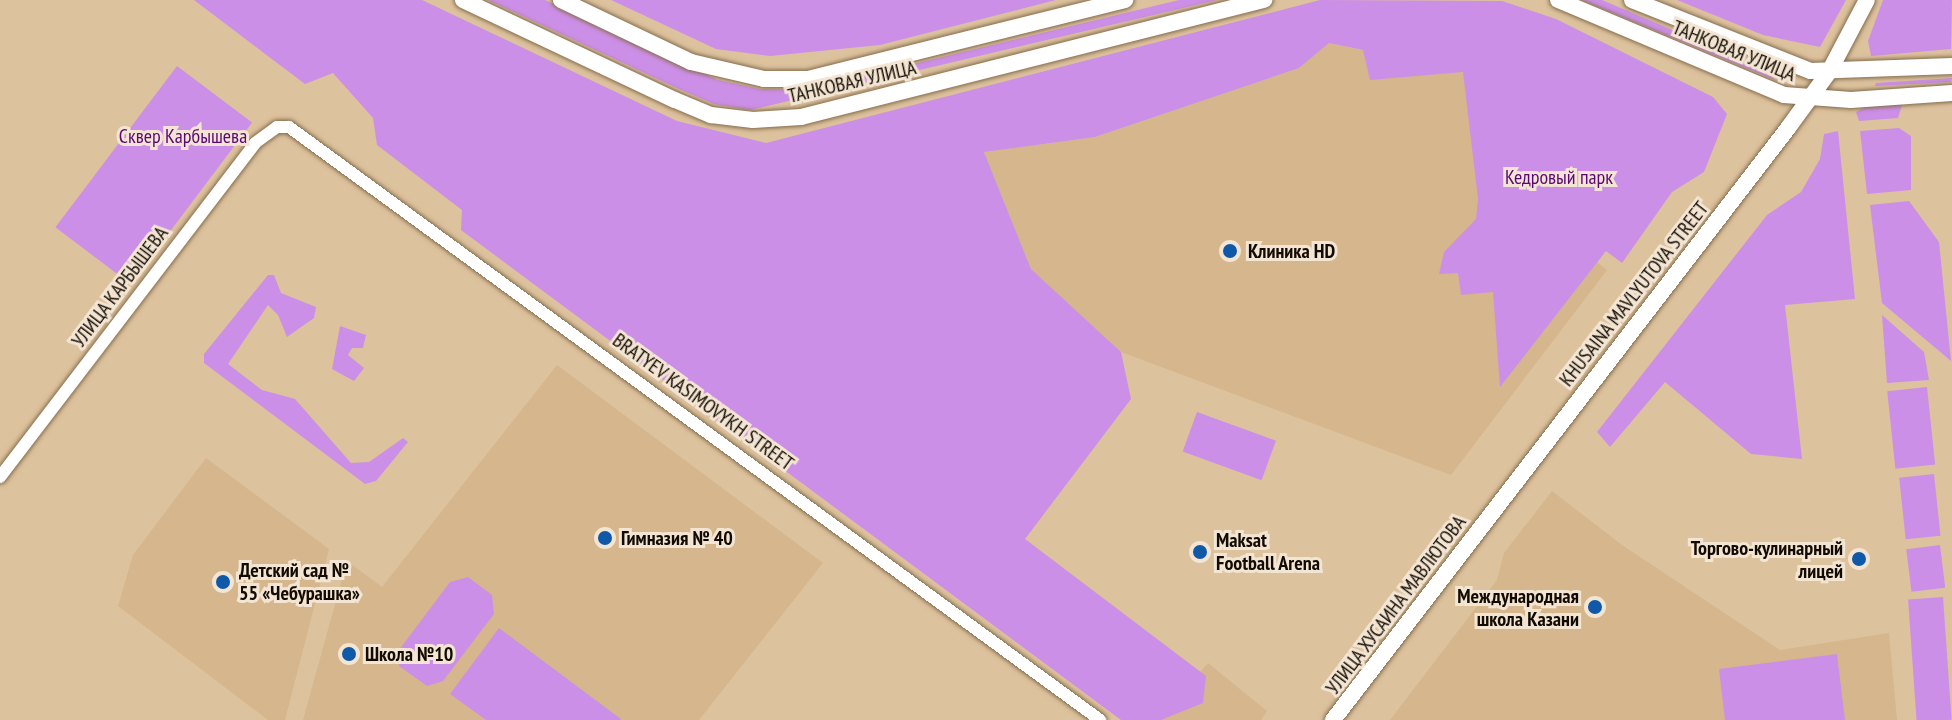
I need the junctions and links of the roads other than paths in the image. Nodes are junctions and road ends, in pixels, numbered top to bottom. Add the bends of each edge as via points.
1 (463, 0) edge
2 (561, 0) edge
3 (1125, 0) edge
4 (1264, 0) edge
5 (1558, 0) edge
6 (1632, 0) edge
7 (1867, 0) edge
8 (1952, 66) edge
9 (1829, 72) junction
10 (1952, 93) edge
11 (1809, 100) junction
12 (277, 127) joint
13 (0, 477) edge
14 (1100, 720) edge
15 (1333, 720) edge

1 - 4 main road, ТАНКОВАЯ УЛИЦА via 711,115 753,120 801,117
2 - 3 main road, ТАНКОВАЯ УЛИЦА via 691,62 764,79 808,79
5 - 11 main road, ТАНКОВАЯ УЛИЦА via 1756,85
6 - 9 main road, ТАНКОВАЯ УЛИЦА via 1788,66
7 - 9 main road
8 - 9 main road, ТАНКОВАЯ УЛИЦА
9 - 11 main road
10 - 11 main road, ТАНКОВАЯ УЛИЦА
11 - 15 main road, KHUSAINA MAVLYUTOVA STREET
12 - 13 street, УЛИЦА КАРБЫШЕВА via 255,143
12 - 14 street, BRATYEV KASIMOVYKH STREET via 298,131

